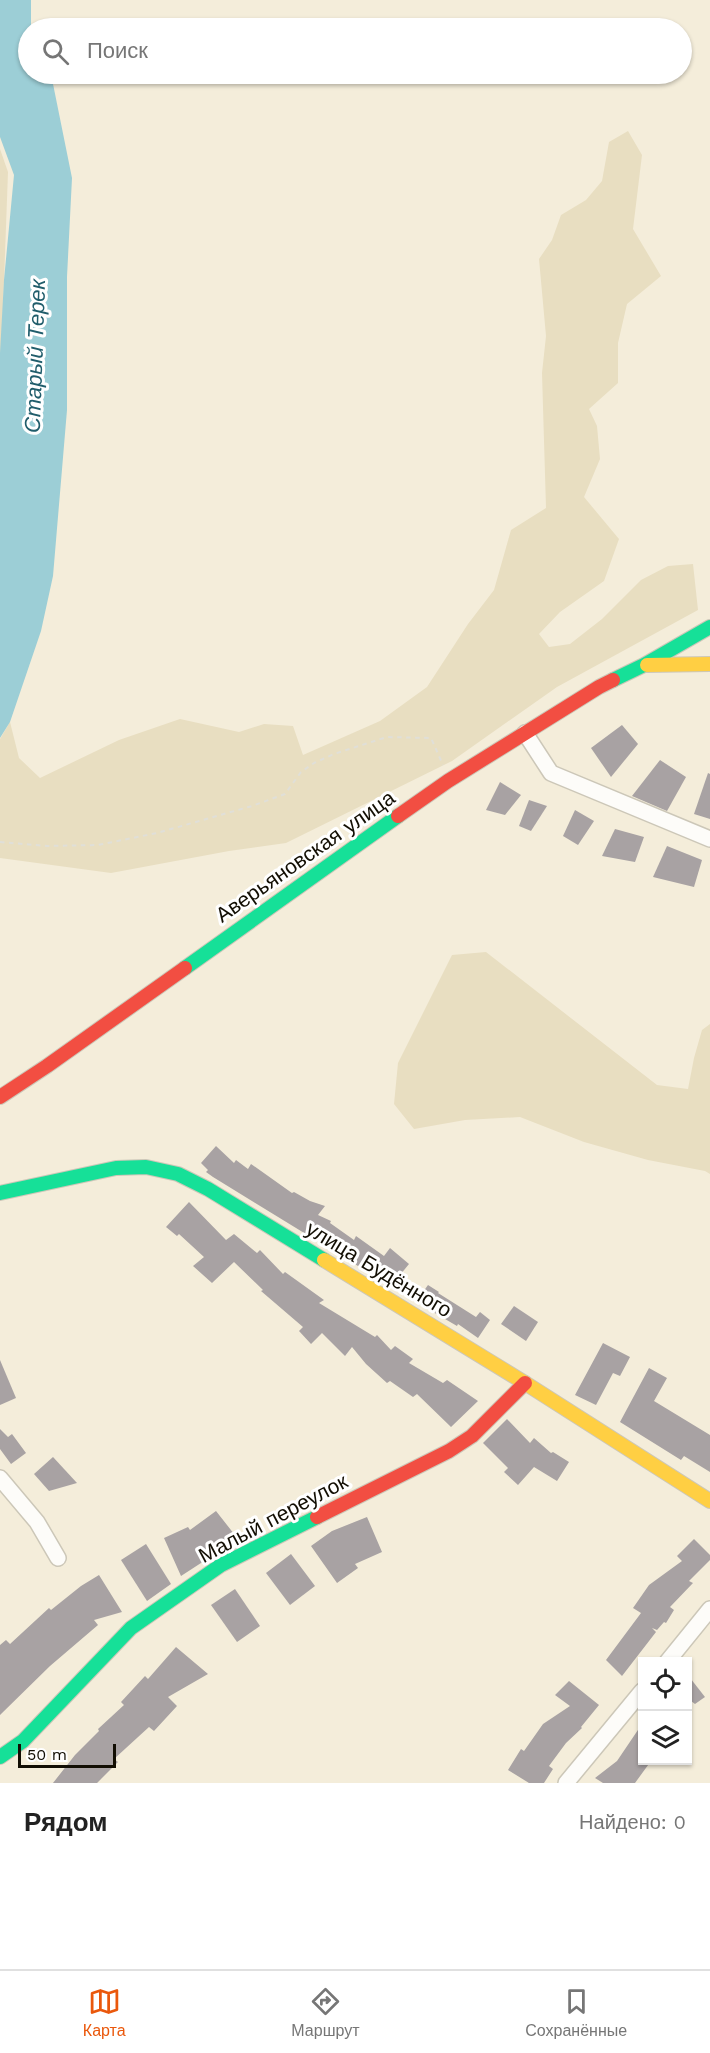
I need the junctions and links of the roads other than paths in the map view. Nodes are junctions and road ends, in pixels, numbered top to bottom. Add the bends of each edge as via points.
1 (710, 627) edge
2 (710, 664) edge
3 (644, 665) junction
4 (525, 733) junction
5 (710, 839) edge
6 (0, 1097) edge
7 (0, 1193) edge
8 (525, 1383) junction
9 (0, 1478) edge
10 (710, 1501) edge
11 (58, 1558) dead end
12 (710, 1609) edge
13 (671, 1657) edge
14 (638, 1696) edge
15 (0, 1757) edge
16 (566, 1783) edge

1 - 3 street, Аверьяновская улица
2 - 3 street
3 - 4 street, Аверьяновская улица via 599,687
4 - 5 street via 551,773
4 - 6 street, Аверьяновская улица via 448,781
7 - 8 street, улица Будённого via 116,1168 146,1167 178,1174
8 - 10 street, улица Будённого
8 - 15 street, Малый переулок via 472,1436 449,1451 221,1565 131,1628 23,1741
9 - 11 street via 37,1522
12 - 13 street
14 - 16 street

